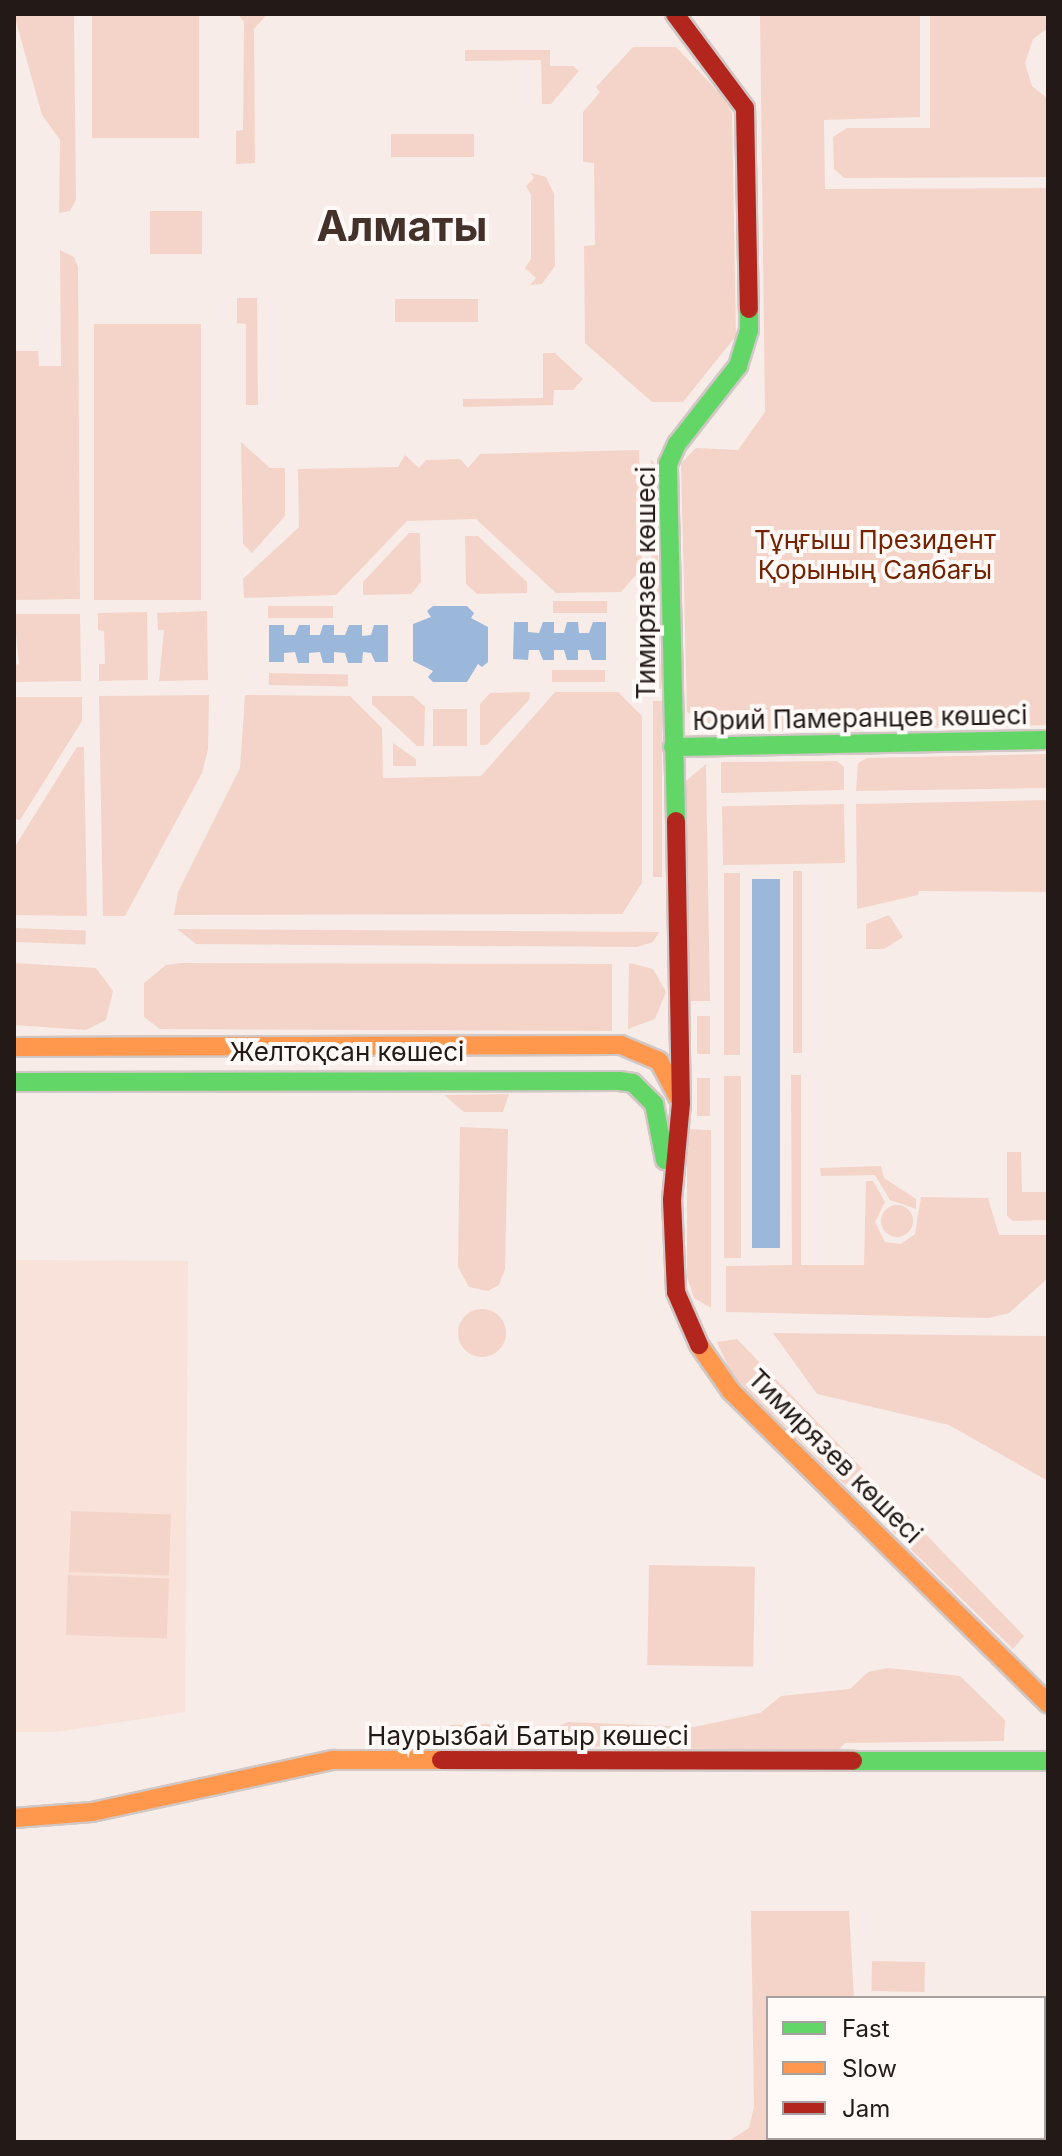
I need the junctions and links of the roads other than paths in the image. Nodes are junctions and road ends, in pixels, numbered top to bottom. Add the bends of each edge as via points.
1 (675, 14) edge
2 (1048, 740) edge
3 (673, 747) junction
4 (680, 970) junction
5 (14, 1044) edge
6 (621, 1045) junction
7 (129, 1047) junction
8 (128, 1079) junction
9 (14, 1082) edge
10 (681, 1103) junction
11 (658, 1121) joint
12 (672, 1200) junction
13 (1048, 1704) edge
14 (1048, 1761) edge
15 (14, 1818) edge

1 - 3 street, Тимирязев көшесі via 745,108 749,330 738,366 677,444 668,464
2 - 3 street, Юрий Памеранцев көшесі
3 - 4 street, Тимирязев көшесі
4 - 6 street via 673,1009 652,1033
4 - 10 street, Тимирязев көшесі
5 - 7 street, Желтоқсан көшесі
6 - 7 street, Желтоқсан көшесі
6 - 10 street via 659,1061
7 - 8 street
8 - 9 street, Желтоқсан көшесі
8 - 11 street, Желтоқсан көшесі via 619,1081 645,1092
10 - 12 street, Тимирязев көшесі
11 - 12 street, Тимирязев көшесі
12 - 13 street, Тимирязев көшесі via 676,1292 703,1355 731,1391
14 - 15 street, Наурызбай Батыр көшесі via 333,1760 92,1812

